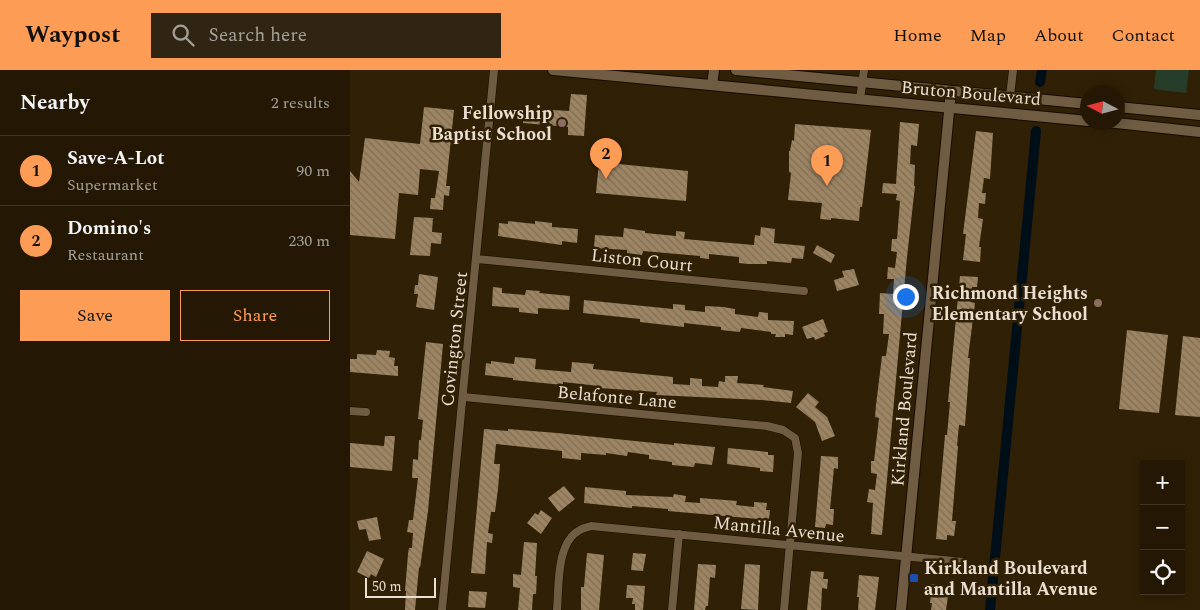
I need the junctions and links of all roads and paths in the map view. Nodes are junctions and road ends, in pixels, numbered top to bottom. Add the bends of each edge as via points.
1 (494, 70) edge
2 (553, 70) edge
3 (714, 70) edge
4 (736, 70) edge
5 (864, 70) edge
6 (1013, 70) edge
7 (625, 73) edge
8 (863, 82) junction
9 (712, 85) junction
10 (951, 91) junction
11 (1010, 96) junction
12 (860, 99) junction
13 (1080, 103) edge
14 (950, 107) junction
15 (1125, 108) edge
16 (1200, 115) edge
17 (1080, 120) edge
18 (1125, 124) edge
19 (1200, 132) edge
20 (477, 259) junction
21 (804, 291) dead end
22 (464, 398) junction
23 (350, 411) edge
24 (366, 412) dead end
25 (679, 534) junction
26 (790, 546) junction
27 (906, 557) junction
28 (964, 562) dead end
29 (442, 610) edge
30 (557, 610) edge
31 (672, 610) edge
32 (784, 610) edge
33 (901, 610) edge

1 - 20 street, Covington Street
2 - 7 street, Bruton Boulevard
3 - 9 street
4 - 8 street, Bruton Boulevard
5 - 8 street
6 - 11 street
7 - 9 street, Bruton Boulevard
8 - 10 street, Bruton Boulevard
8 - 12 street
9 - 12 street, Bruton Boulevard
10 - 11 street, Bruton Boulevard
10 - 14 street, Kirkland Boulevard
11 - 13 street, Bruton Boulevard
12 - 14 street, Bruton Boulevard
14 - 17 street, Bruton Boulevard
14 - 27 street, Kirkland Boulevard
15 - 16 street
18 - 19 street
20 - 21 street, Liston Court
20 - 22 street, Covington Street
22 - 26 street, Belafonte Lane via 783,430 794,438 798,453
22 - 29 street, Covington Street
23 - 24 street
25 - 26 street, Mantilla Avenue
25 - 30 street, Mantilla Avenue via 591,526 579,530 562,553
25 - 31 street
26 - 27 street, Mantilla Avenue
26 - 32 street
27 - 28 street, Mantilla Avenue
27 - 33 street, Kirkland Boulevard

